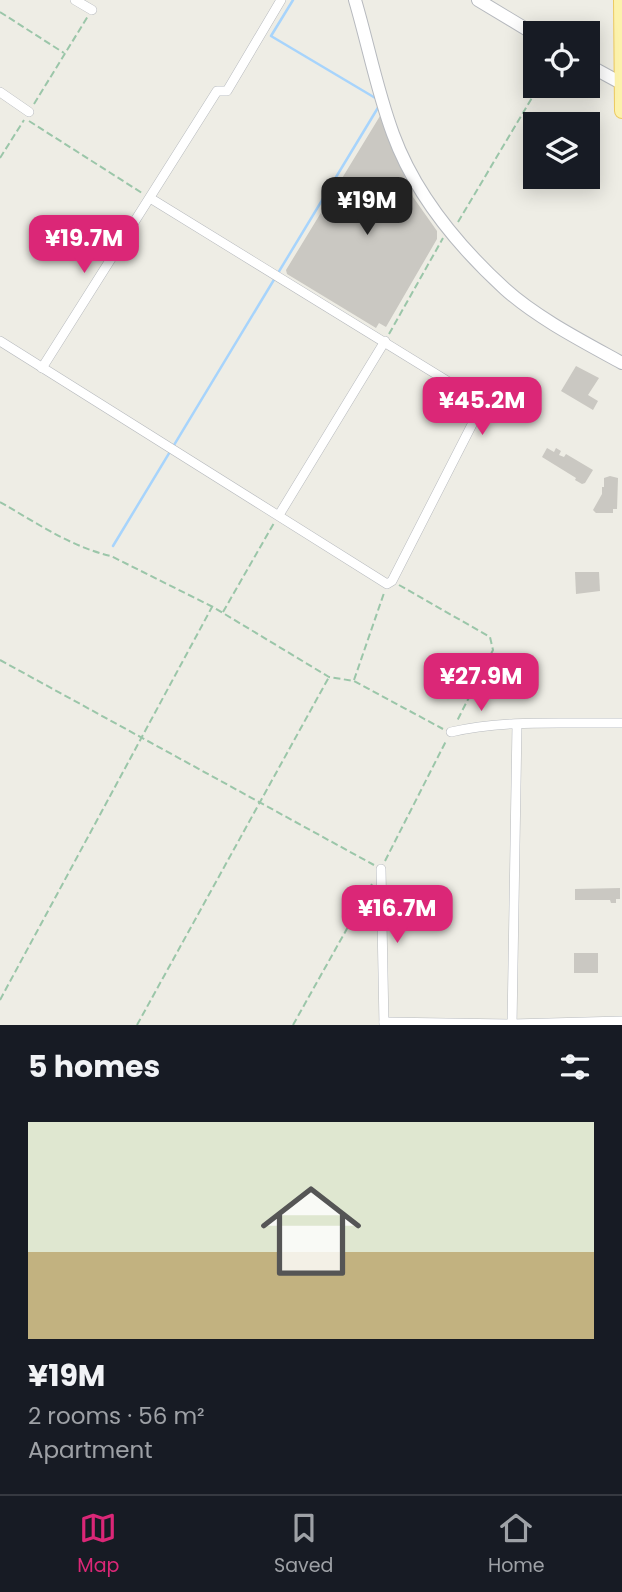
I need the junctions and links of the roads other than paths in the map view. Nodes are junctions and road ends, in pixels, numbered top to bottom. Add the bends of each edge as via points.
1 (75, 0) edge
2 (281, 0) edge
3 (355, 0) edge
4 (478, 0) edge
5 (621, 0) edge
6 (92, 10) road end
7 (523, 27) edge
8 (600, 72) edge
9 (621, 83) edge
10 (0, 92) edge
11 (622, 111) edge
12 (29, 112) road end
13 (150, 198) junction
14 (0, 341) edge
15 (385, 341) junction
16 (622, 363) edge
17 (42, 368) junction
18 (279, 515) junction
19 (622, 723) edge
20 (517, 725) junction
21 (451, 732) road end
22 (381, 869) road end
23 (622, 1021) edge
24 (384, 1024) edge
25 (512, 1024) edge

1 - 6 street
2 - 13 street via 227,91 217,92
3 - 16 street via 393,135 423,197 506,290
4 - 7 street
5 - 9 main road
8 - 9 street
9 - 11 main road
10 - 12 street
13 - 15 street
13 - 17 street
14 - 17 street
15 - 18 street
15 - 18 street via 483,403 390,582
17 - 18 street
19 - 20 street
20 - 21 street
20 - 25 street
22 - 24 street
23 - 25 street
24 - 25 street

